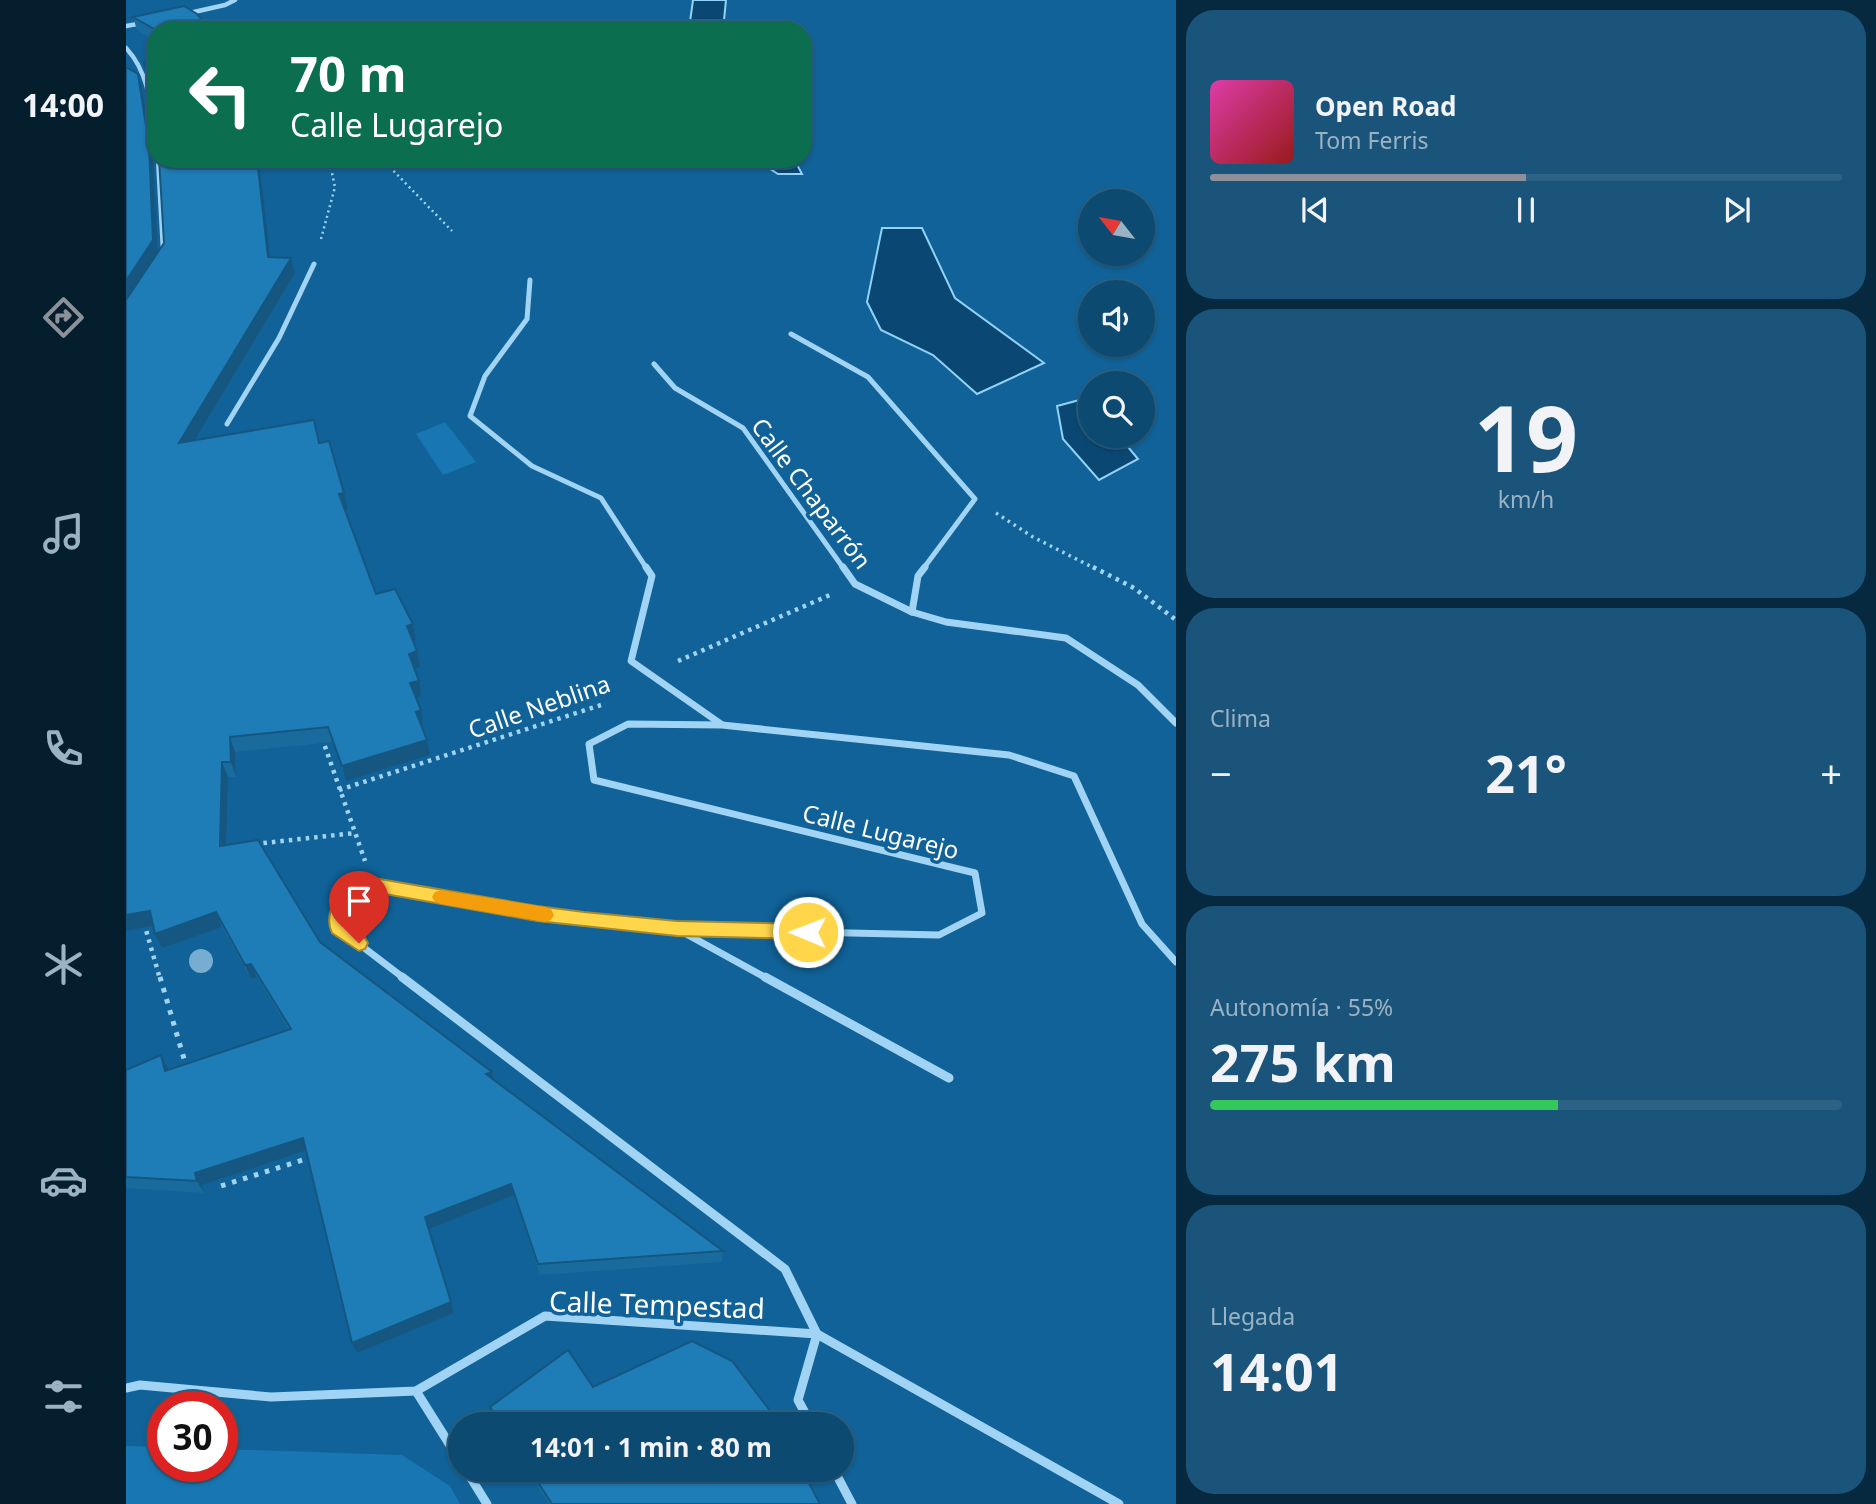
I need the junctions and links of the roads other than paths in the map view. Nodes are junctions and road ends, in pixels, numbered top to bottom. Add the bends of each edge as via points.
1 (235, 0) edge
2 (179, 15) edge
3 (152, 20) edge
4 (147, 21) edge
5 (148, 21) edge
6 (126, 26) edge
7 (126, 48) edge
8 (136, 79) edge
9 (146, 84) junction
10 (147, 90) edge
11 (159, 168) edge
12 (163, 257) edge
13 (314, 264) road end
14 (530, 280) dead end
15 (791, 334) dead end
16 (654, 364) dead end
17 (227, 424) dead end
18 (912, 612) junction
19 (1176, 723) edge
20 (722, 725) junction
21 (677, 929) junction
22 (1176, 962) edge
23 (949, 1077) dead end
24 (817, 1334) junction
25 (126, 1388) edge
26 (416, 1391) junction
27 (804, 1412) edge
28 (448, 1442) edge
29 (473, 1482) edge
30 (840, 1482) edge
31 (487, 1504) edge
32 (852, 1504) edge
33 (1119, 1504) edge

1 - 2 street
3 - 5 street
4 - 6 street
7 - 9 street via 135,56
8 - 9 street
9 - 10 street
11 - 12 street
13 - 17 street via 279,338
14 - 20 street via 527,319 485,376 470,416 532,466 601,498 652,576 631,661
15 - 18 street via 868,377 975,499 918,576
16 - 18 street, Calle Chaparrón via 675,388 743,428 855,584
18 - 19 street via 946,622 1066,638 1138,685
20 - 21 street, Calle Lugarejo via 628,724 589,744 594,780 975,873 982,913 939,935
20 - 22 street, Calle Lugarejo via 1009,755 1074,776 1142,924
21 - 23 street
21 - 24 street, Calle Lugarejo via 537,914 374,885 355,889 338,914 338,928 785,1269
24 - 26 street, Calle Tempestad via 545,1316
24 - 27 street via 798,1401
24 - 33 street, Calle Tempestad
25 - 26 street, Calle Tempestad via 140,1385 271,1397
26 - 28 street
29 - 31 street
30 - 32 street

